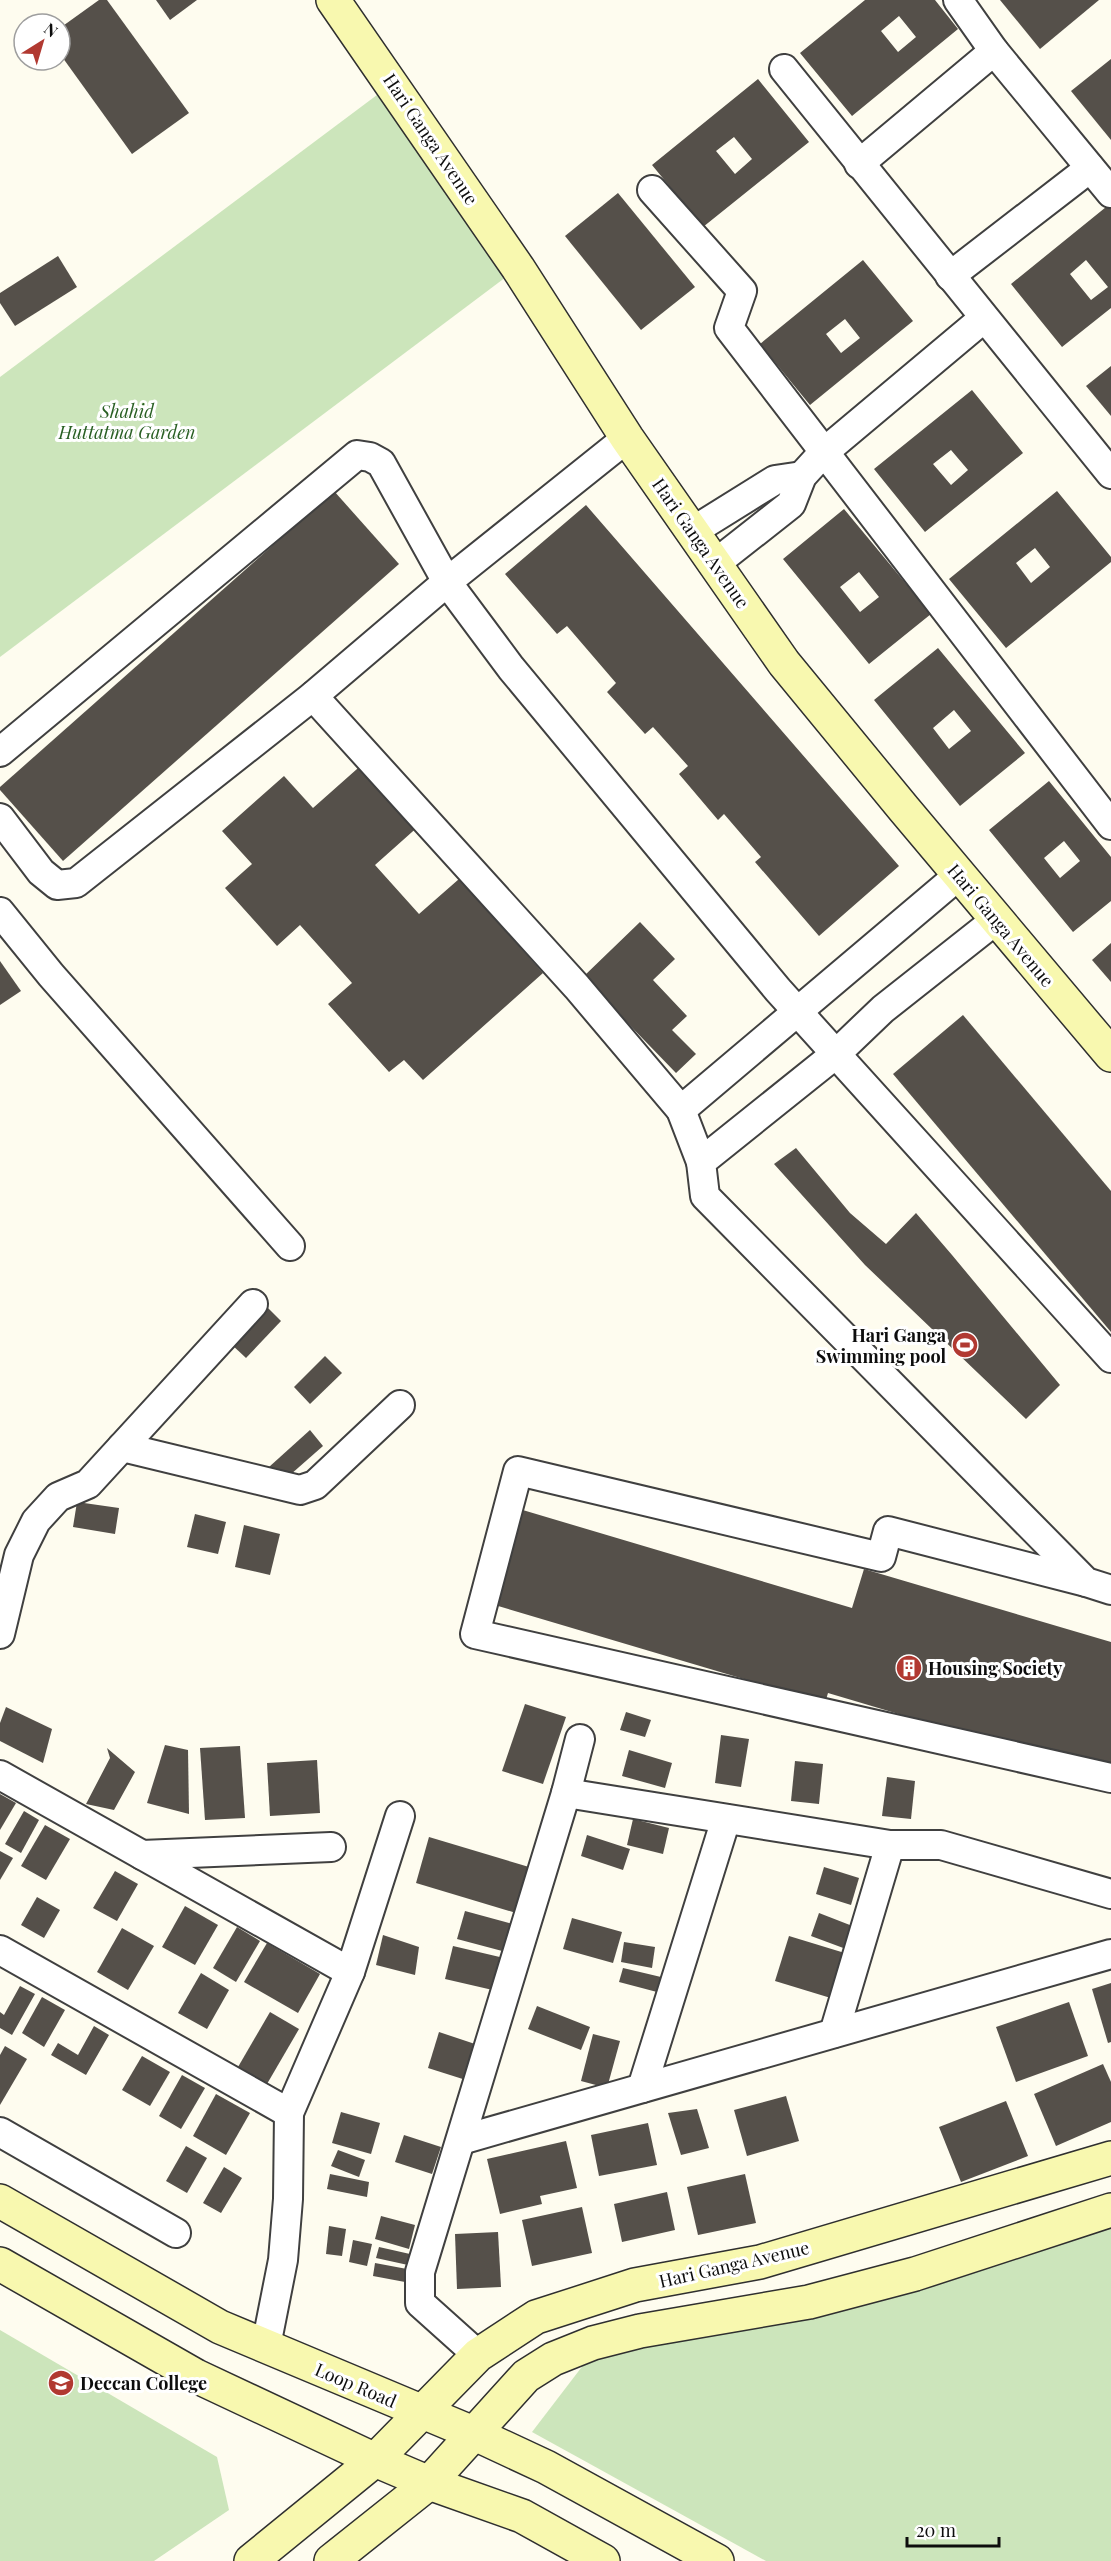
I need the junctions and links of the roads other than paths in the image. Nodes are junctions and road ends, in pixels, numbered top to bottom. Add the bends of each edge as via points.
1 (333, 0) edge
2 (958, 0) edge
3 (994, 51) junction
4 (784, 69) dead end
5 (859, 164) junction
6 (1090, 168) junction
7 (652, 190) dead end
8 (1111, 193) edge
9 (950, 276) junction
10 (984, 318) junction
11 (627, 438) junction
12 (823, 453) junction
13 (1111, 474) edge
14 (802, 476) junction
15 (693, 531) junction
16 (716, 563) junction
17 (447, 582) junction
18 (313, 696) junction
19 (0, 752) edge
20 (0, 818) edge
21 (1111, 825) edge
22 (959, 875) junction
23 (0, 912) edge
24 (997, 919) junction
25 (798, 1012) junction
26 (837, 1053) junction
27 (1111, 1055) edge
28 (681, 1110) junction
29 (701, 1162) junction
30 (290, 1246) dead end
31 (253, 1304) dead end
32 (1111, 1358) edge
33 (400, 1405) dead end
34 (122, 1448) junction
35 (1099, 1586) edge
36 (0, 1634) edge
37 (580, 1739) dead end
38 (0, 1775) edge
39 (1111, 1778) edge
40 (566, 1793) junction
41 (400, 1816) dead end
42 (726, 1819) junction
43 (890, 1845) junction
44 (331, 1847) dead end
45 (142, 1855) junction
46 (1111, 1894) edge
47 (0, 1950) edge
48 (1111, 1954) edge
49 (350, 1972) junction
50 (834, 2033) junction
51 (642, 2088) junction
52 (290, 2113) junction
53 (0, 2132) edge
54 (461, 2140) junction
55 (1111, 2158) edge
56 (0, 2201) edge
57 (1111, 2210) edge
58 (176, 2233) dead end
59 (0, 2264) edge
60 (266, 2346) junction
61 (478, 2355) junction
62 (421, 2413) junction
63 (473, 2433) junction
64 (375, 2460) junction
65 (429, 2483) junction
66 (250, 2561) edge
67 (331, 2561) edge
68 (603, 2561) edge
69 (717, 2561) edge

1 - 11 street, Hari Ganga Avenue via 511,258
2 - 3 street
3 - 5 street
3 - 6 street
4 - 5 street
5 - 9 street
6 - 8 street
6 - 9 street
7 - 12 street via 742,291 729,328
9 - 10 street
10 - 12 street
10 - 13 street
11 - 15 street, Hari Ganga Avenue
11 - 17 street
12 - 14 street
12 - 21 street
14 - 15 street via 775,480
14 - 16 street via 791,504
15 - 16 street, Hari Ganga Avenue
16 - 22 street, Hari Ganga Avenue via 784,663
17 - 18 street
17 - 19 street via 381,464 357,455
17 - 25 street via 511,668
18 - 20 street via 76,883 57,885 41,872
18 - 28 street via 577,987
22 - 24 street, Hari Ganga Avenue
22 - 25 street
23 - 30 street
24 - 26 street via 883,1009
24 - 27 street, Hari Ganga Avenue
25 - 26 street
25 - 28 street
26 - 29 street
26 - 32 street
28 - 29 street
29 - 35 street via 705,1196
31 - 34 street
33 - 34 street via 315,1485 300,1490
34 - 36 street via 88,1484 57,1497 36,1521 19,1555
35 - 39 street via 888,1531 881,1557 518,1471 475,1634
37 - 40 street
38 - 45 street
40 - 42 street
40 - 54 street
41 - 49 street
42 - 43 street
42 - 51 street
43 - 46 street via 940,1845
43 - 50 street
44 - 45 street
45 - 49 street
47 - 52 street
48 - 50 street
49 - 52 street
50 - 51 street
51 - 54 street
52 - 60 street via 283,2260
53 - 58 street
54 - 61 street via 420,2272 420,2303
55 - 61 street, Hari Ganga Avenue via 760,2262 635,2286 536,2317
56 - 60 street, Loop Road via 220,2326
57 - 63 street via 915,2274 809,2302 640,2331 593,2343 553,2358 526,2376
59 - 64 street via 196,2376
60 - 62 street, Loop Road
61 - 62 street, Hari Ganga Avenue
62 - 63 street, Loop Road
62 - 64 street, Hari Ganga Avenue
63 - 65 street
63 - 69 street, Loop Road via 546,2467
64 - 65 street
64 - 66 street, Hari Ganga Avenue
65 - 67 street
65 - 68 street via 522,2516

